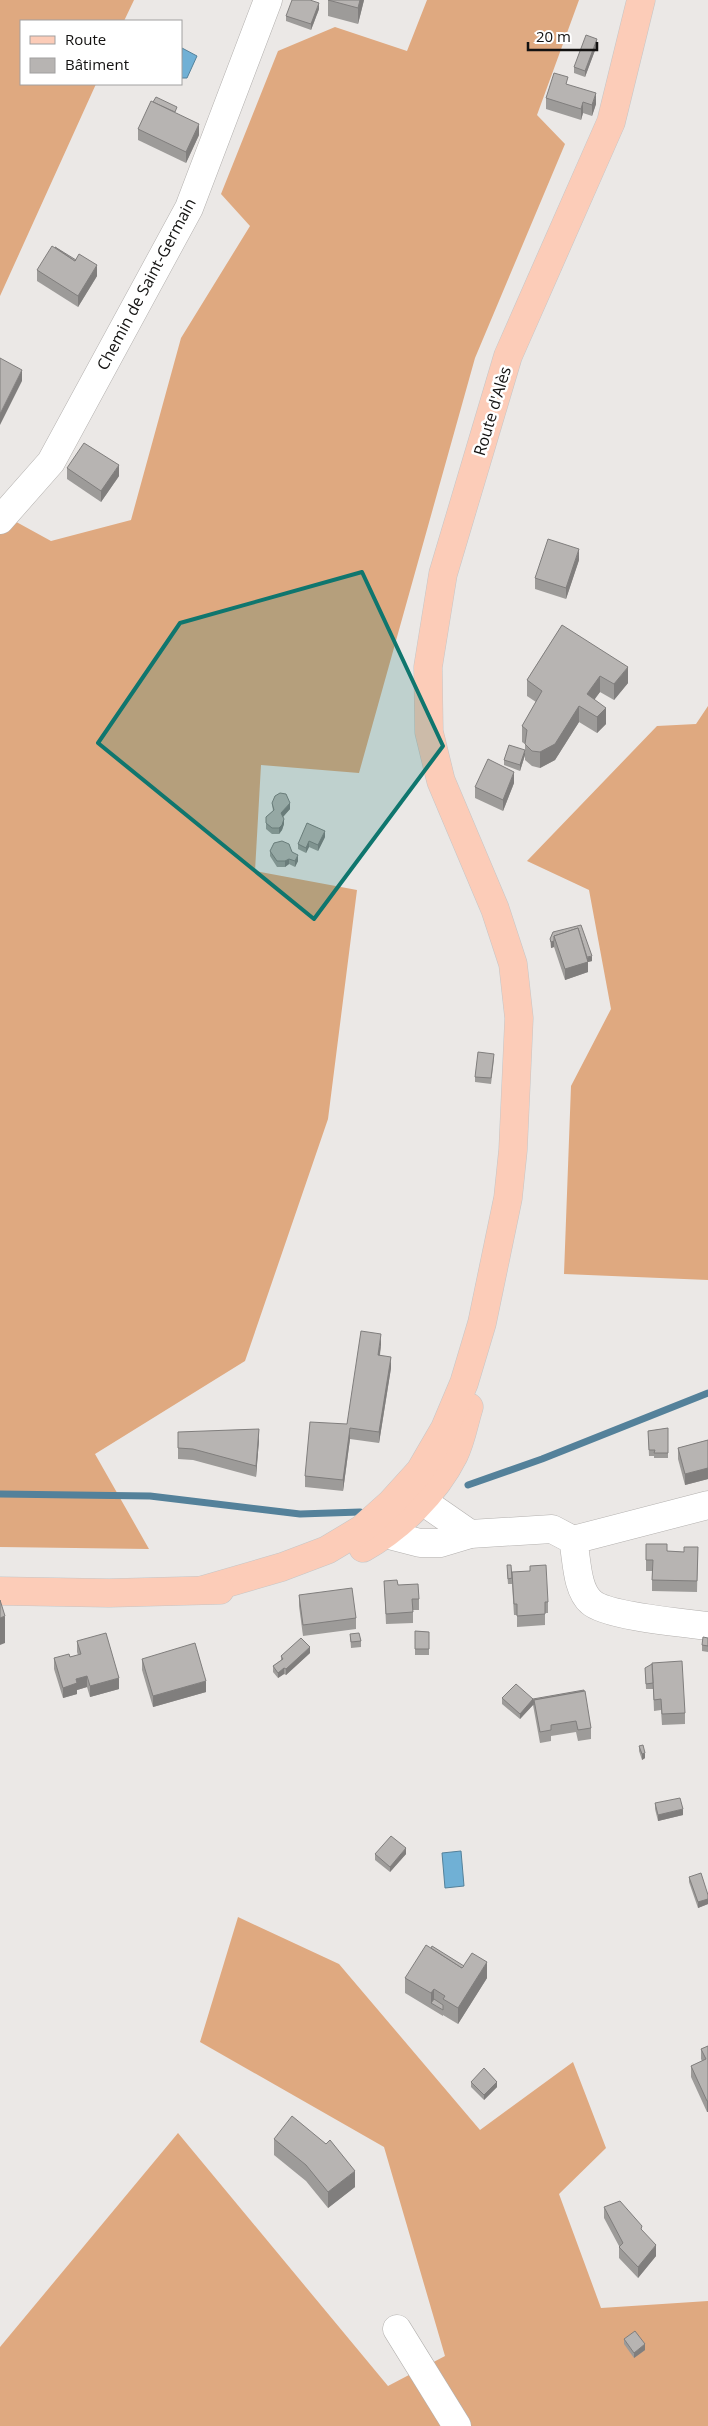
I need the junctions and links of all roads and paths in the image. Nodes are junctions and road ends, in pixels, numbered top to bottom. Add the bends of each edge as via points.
1 (268, 0) edge
2 (641, 0) edge
3 (0, 520) edge
4 (482, 1323) junction
5 (421, 1500) junction
6 (708, 1505) edge
7 (385, 1534) junction
8 (470, 1534) junction
9 (574, 1540) junction
10 (0, 1590) edge
11 (203, 1590) junction
12 (708, 1626) edge
13 (397, 2329) dead end
14 (457, 2426) edge

1 - 3 street, Chemin de Saint-Germain via 189,208 51,462
2 - 4 main road, Route d'Alès via 611,122 508,356 443,574 428,667 428,732 441,781 495,909 513,964 519,1018 508,1198
4 - 5 main road via 483,1354 455,1455
4 - 11 main road via 464,1383 445,1428 420,1471 391,1503 362,1529 327,1550
5 - 7 main road
5 - 8 street
6 - 9 street
7 - 8 street via 420,1543 440,1543
7 - 11 main road via 336,1564 262,1584 231,1590
8 - 9 street via 552,1529
9 - 12 street via 582,1588 591,1602 607,1610
10 - 11 main road via 109,1593
13 - 14 street

